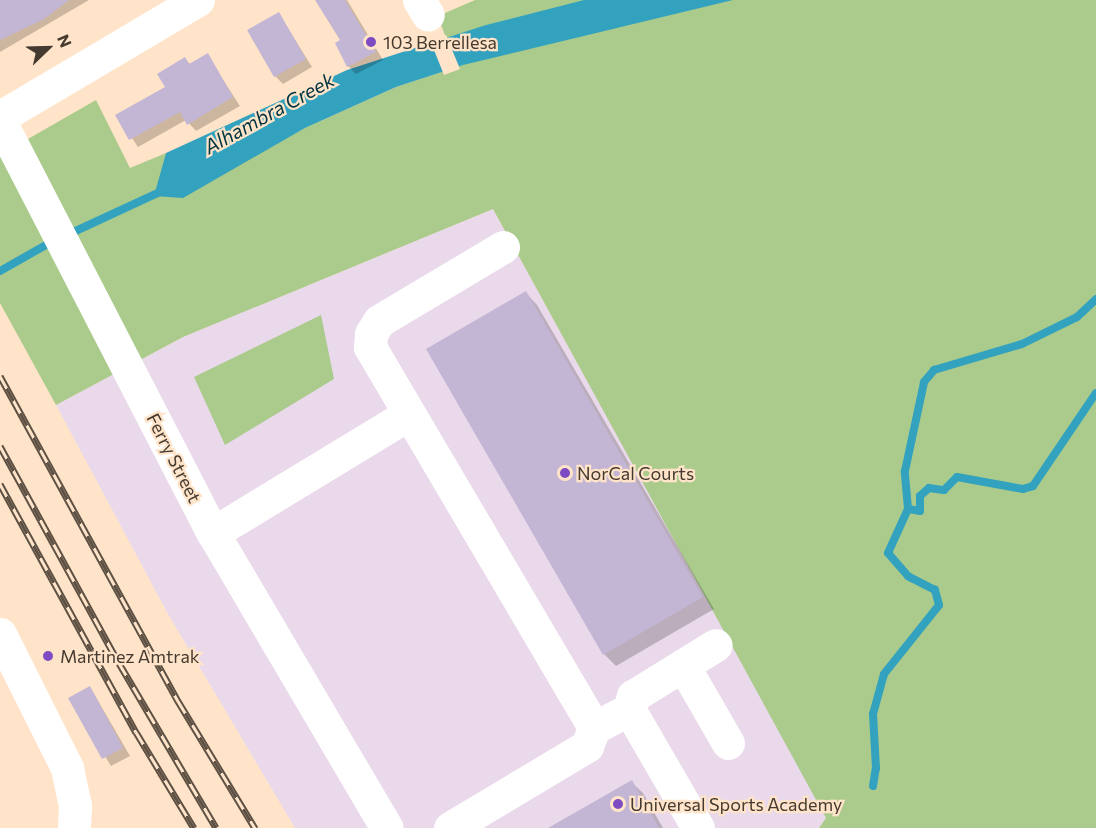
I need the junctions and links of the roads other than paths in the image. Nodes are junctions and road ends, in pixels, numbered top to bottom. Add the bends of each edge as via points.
1 (198, 0) edge
2 (0, 119) edge
3 (503, 247) dead end
4 (407, 415) junction
5 (213, 533) junction
6 (0, 634) edge
7 (716, 645) dead end
8 (682, 665) junction
9 (629, 709) junction
10 (594, 728) junction
11 (728, 743) dead end
12 (74, 828) edge
13 (387, 828) edge
14 (450, 828) edge
15 (698, 828) edge

1 - 2 street
2 - 5 street, Ferry Street
3 - 4 street via 379,321 371,334 374,358
4 - 5 street
4 - 10 street
5 - 13 street, Ferry Street
6 - 12 street via 67,768 75,806
7 - 8 street
8 - 9 street via 633,696
8 - 11 street
9 - 10 street
9 - 15 street
10 - 14 street via 587,746

